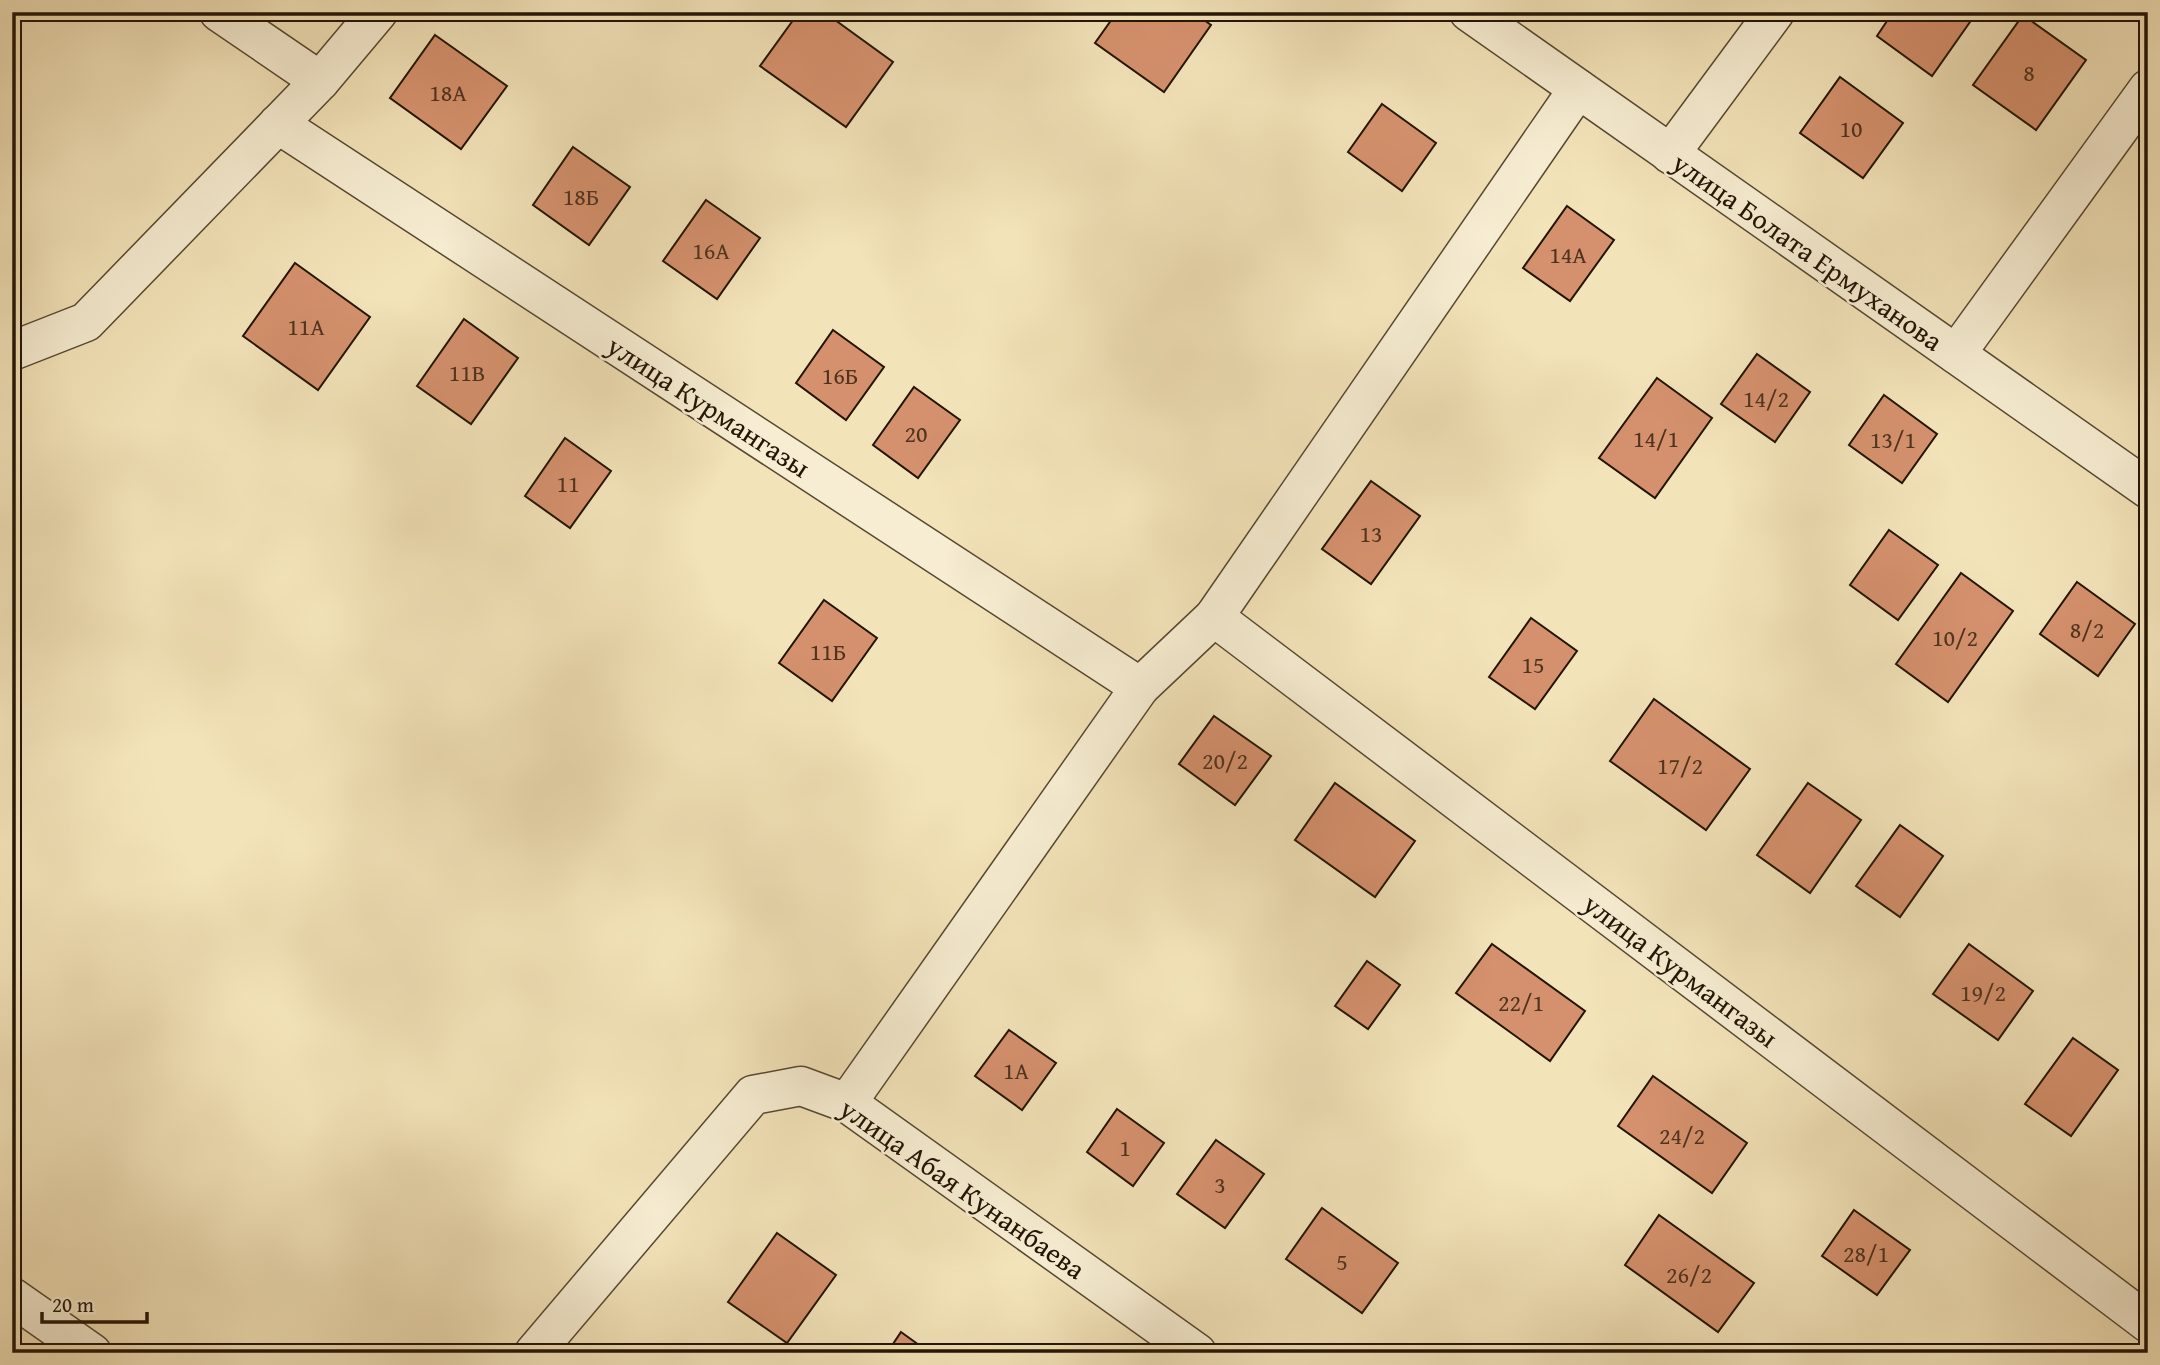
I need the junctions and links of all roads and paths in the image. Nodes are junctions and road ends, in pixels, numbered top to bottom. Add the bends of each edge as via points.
1 (219, 12) edge
2 (378, 12) edge
3 (1469, 12) edge
4 (1775, 12) edge
5 (320, 81) junction
6 (1578, 89) junction
7 (2148, 89) edge
8 (278, 124) junction
9 (1670, 154) junction
10 (12, 351) edge
11 (1956, 354) junction
12 (2148, 489) edge
13 (1214, 617) junction
14 (1140, 687) junction
15 (847, 1102) junction
16 (12, 1297) edge
17 (2148, 1323) edge
18 (92, 1353) edge
19 (534, 1353) edge
20 (1197, 1353) edge

1 - 5 street
2 - 5 street
3 - 6 street, улица Болата Ермуханова
4 - 9 street
5 - 8 street
6 - 9 street, улица Болата Ермуханова
6 - 13 street
7 - 11 street
8 - 10 street via 86,322
8 - 14 street, улица Курмангазы
9 - 11 street, улица Болата Ермуханова
11 - 12 street, улица Болата Ермуханова
13 - 14 street
13 - 17 street, улица Курмангазы
14 - 15 street
15 - 19 street, улица Абая Кунанбаева via 801,1086 753,1095
15 - 20 street, улица Абая Кунанбаева
16 - 18 street

